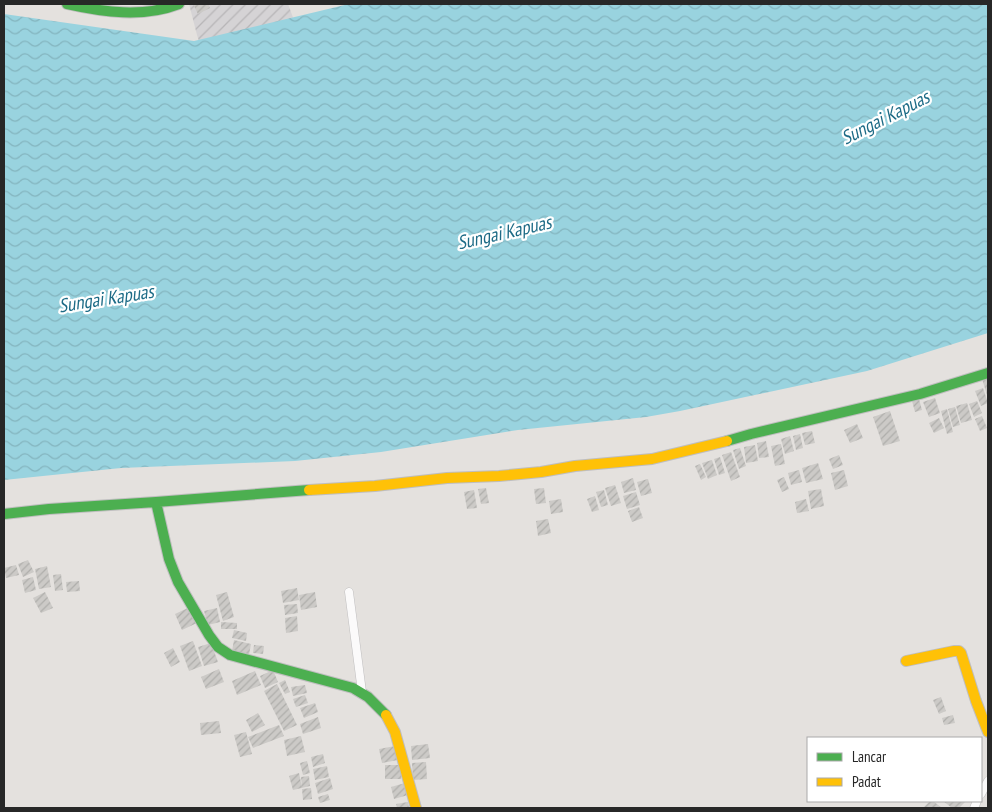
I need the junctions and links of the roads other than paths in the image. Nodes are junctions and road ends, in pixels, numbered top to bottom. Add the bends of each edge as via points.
1 (67, 4) edge
2 (179, 4) edge
3 (988, 373) edge
4 (156, 502) junction
5 (4, 514) edge
6 (349, 592) dead end
7 (906, 661) dead end
8 (362, 692) junction
9 (988, 732) edge
10 (988, 781) edge
11 (982, 792) edge
12 (416, 808) edge

1 - 2 street via 100,11 129,12 155,11
3 - 4 street via 920,394 652,459 499,476
4 - 5 street
4 - 8 street via 169,559 178,582 218,647 240,659
6 - 8 street
7 - 9 street via 961,652
8 - 12 street via 381,710 395,732
10 - 11 street

